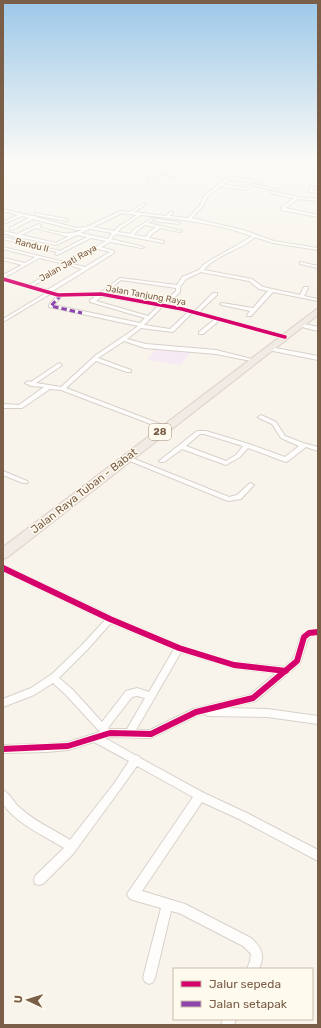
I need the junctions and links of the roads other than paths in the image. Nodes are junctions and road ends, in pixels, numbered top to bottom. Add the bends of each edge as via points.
1 (12, 208) edge
2 (138, 208) edge
3 (199, 208) edge
4 (283, 208) edge
5 (3, 210) edge
6 (10, 211) junction
7 (171, 212) dead end
8 (131, 213) junction
9 (3, 214) edge
10 (22, 214) junction
11 (139, 215) junction
12 (318, 216) edge
13 (167, 217) junction
14 (34, 218) junction
15 (152, 219) junction
16 (66, 220) dead end
17 (189, 220) junction
18 (46, 221) junction
19 (3, 223) edge
20 (145, 224) junction
21 (178, 224) dead end
22 (35, 226) junction
23 (159, 227) junction
24 (10, 229) dead end
25 (88, 229) junction
26 (97, 229) junction
27 (154, 230) junction
28 (180, 231) dead end
29 (3, 232) edge
30 (23, 232) junction
31 (79, 234) junction
32 (115, 234) junction
33 (175, 234) dead end
34 (66, 235) junction
35 (16, 236) junction
36 (132, 236) junction
37 (254, 236) junction
38 (90, 237) junction
39 (3, 238) edge
40 (147, 239) junction
41 (108, 241) junction
42 (20, 242) junction
43 (163, 242) dead end
44 (71, 247) junction
45 (97, 247) junction
46 (142, 247) dead end
47 (5, 248) edge
48 (77, 248) dead end
49 (318, 249) edge
50 (82, 250) dead end
51 (88, 251) junction
52 (61, 252) junction
53 (38, 257) junction
54 (48, 259) junction
55 (5, 260) edge
56 (67, 263) junction
57 (302, 263) dead end
58 (25, 264) junction
59 (318, 267) edge
60 (85, 268) junction
61 (201, 271) junction
62 (3, 278) edge
63 (29, 287) junction
64 (178, 287) junction
65 (108, 288) junction
66 (306, 288) dead end
67 (117, 290) dead end
68 (271, 291) junction
69 (48, 292) junction
70 (101, 294) junction
71 (215, 294) dead end
72 (61, 295) junction
73 (301, 297) junction
74 (318, 300) edge
75 (222, 304) dead end
76 (162, 306) junction
77 (254, 310) junction
78 (318, 311) edge
79 (194, 312) junction
80 (249, 315) dead end
81 (149, 318) junction
82 (218, 318) junction
83 (3, 321) edge
84 (142, 325) junction
85 (300, 325) junction
86 (318, 330) edge
87 (201, 333) dead end
88 (285, 337) junction
89 (123, 339) junction
90 (270, 349) junction
91 (318, 358) edge
92 (95, 359) junction
93 (254, 361) junction
94 (59, 365) dead end
95 (129, 372) dead end
96 (48, 387) junction
97 (62, 389) junction
98 (3, 406) edge
99 (261, 417) dead end
100 (166, 428) junction
101 (247, 445) junction
102 (181, 446) junction
103 (304, 446) junction
104 (318, 449) edge
105 (127, 458) junction
106 (162, 462) dead end
107 (3, 473) edge
108 (25, 482) dead end
109 (251, 485) dead end
110 (3, 554) edge
111 (3, 568) edge
112 (110, 619) junction
113 (318, 632) edge
114 (179, 648) junction
115 (286, 671) junction
116 (52, 677) junction
117 (150, 696) junction
118 (3, 703) edge
119 (196, 712) junction
120 (318, 720) edge
121 (105, 732) junction
122 (129, 734) junction
123 (96, 738) junction
124 (3, 749) edge
125 (136, 759) junction
126 (3, 795) edge
127 (200, 796) junction
128 (70, 846) junction
129 (318, 856) edge
130 (39, 880) dead end
131 (167, 904) junction
132 (253, 968) edge
133 (149, 978) dead end

1 - 16 street
2 - 8 street
3 - 17 street
4 - 12 street
5 - 6 street
6 - 9 street
6 - 10 street
7 - 13 street
8 - 11 street
8 - 25 street via 118,213
10 - 14 street
10 - 19 street
11 - 13 street
11 - 15 street
11 - 26 street via 120,215
11 - 32 street, Jalan Jati Raya via 120,227
13 - 17 street
14 - 18 street
14 - 24 street
15 - 20 street
15 - 21 street
17 - 37 street via 238,230
18 - 22 street
18 - 25 street via 76,229
20 - 23 street
20 - 36 street via 134,231
22 - 30 street
22 - 34 street
23 - 27 street
23 - 28 street
25 - 26 street
25 - 31 street
26 - 32 street
27 - 33 street
27 - 40 street
29 - 35 street
30 - 34 street via 54,240
30 - 35 street
31 - 34 street
31 - 35 street via 53,244
31 - 38 street
32 - 36 street
32 - 41 street, Jalan Jati Raya
36 - 40 street
37 - 49 street via 272,242
37 - 61 street
38 - 41 street
38 - 44 street
39 - 42 street, Randu II
40 - 43 street
41 - 45 street, Jalan Jati Raya
41 - 46 street
42 - 47 street
42 - 52 street, Randu II
44 - 48 street
44 - 52 street
45 - 51 street, Jalan Jati Raya
45 - 60 street via 112,251
47 - 53 street
50 - 51 street
51 - 56 street, Jalan Jati Raya
52 - 54 street
53 - 54 street
53 - 58 street
54 - 56 street
55 - 58 street
56 - 60 street
56 - 63 street, Jalan Jati Raya
57 - 59 street
58 - 62 street
60 - 69 street
61 - 64 street via 184,278
61 - 68 street via 250,280 259,288
62 - 63 street, Jalan Tanjung Raya
63 - 69 street, Jalan Tanjung Raya
64 - 65 street via 120,279
64 - 76 street via 178,291
65 - 67 street
65 - 70 street
66 - 73 street
68 - 73 street
68 - 77 street
69 - 72 street, Jalan Tanjung Raya
69 - 83 street
70 - 72 street, Jalan Tanjung Raya
70 - 76 street, Jalan Tanjung Raya
70 - 81 street via 92,302
71 - 79 street
72 - 84 street via 51,306
73 - 74 street
75 - 77 street
76 - 79 street, Jalan Tanjung Raya
76 - 81 street
77 - 80 street
78 - 85 highway, Jalan Raya Tuban - Babat / 28
79 - 82 street, Jalan Tanjung Raya
79 - 84 street via 172,331
81 - 84 street
82 - 87 street
82 - 88 street, Jalan Tanjung Raya
84 - 89 street
85 - 86 street
85 - 88 highway, Jalan Raya Tuban - Babat / 28
88 - 90 highway, Jalan Raya Tuban - Babat / 28
89 - 92 street
89 - 93 street via 145,346 216,352
90 - 91 street
90 - 93 highway, Jalan Raya Tuban - Babat / 28
92 - 95 street
92 - 97 street
93 - 100 highway, Jalan Raya Tuban - Babat / 28
94 - 96 street via 30,383
96 - 97 street
96 - 98 street via 20,406
97 - 100 street
99 - 103 street via 274,423 284,437
100 - 105 highway, Jalan Raya Tuban - Babat / 28
101 - 102 street via 202,432 196,433
101 - 102 street via 232,461 226,463
101 - 103 street via 286,460
102 - 106 street
103 - 104 street
105 - 109 street via 228,499 240,498
105 - 110 highway, Jalan Raya Tuban - Babat / 28
107 - 108 street
111 - 112 street
112 - 114 street
112 - 116 street via 88,645
113 - 115 street via 304,637 297,661
114 - 115 street via 234,665
114 - 117 street
115 - 119 street via 253,698
116 - 118 street via 34,691
116 - 121 street
117 - 121 street via 137,692 129,694
117 - 122 street
119 - 120 street via 267,713
119 - 122 street via 151,734
121 - 122 street
121 - 123 street
123 - 124 street via 47,748
123 - 125 street
125 - 127 street
125 - 128 street
126 - 128 street via 28,820
127 - 129 street
127 - 131 street via 133,894
128 - 130 street
131 - 132 street via 181,908 247,942 255,949 257,956
131 - 133 street

